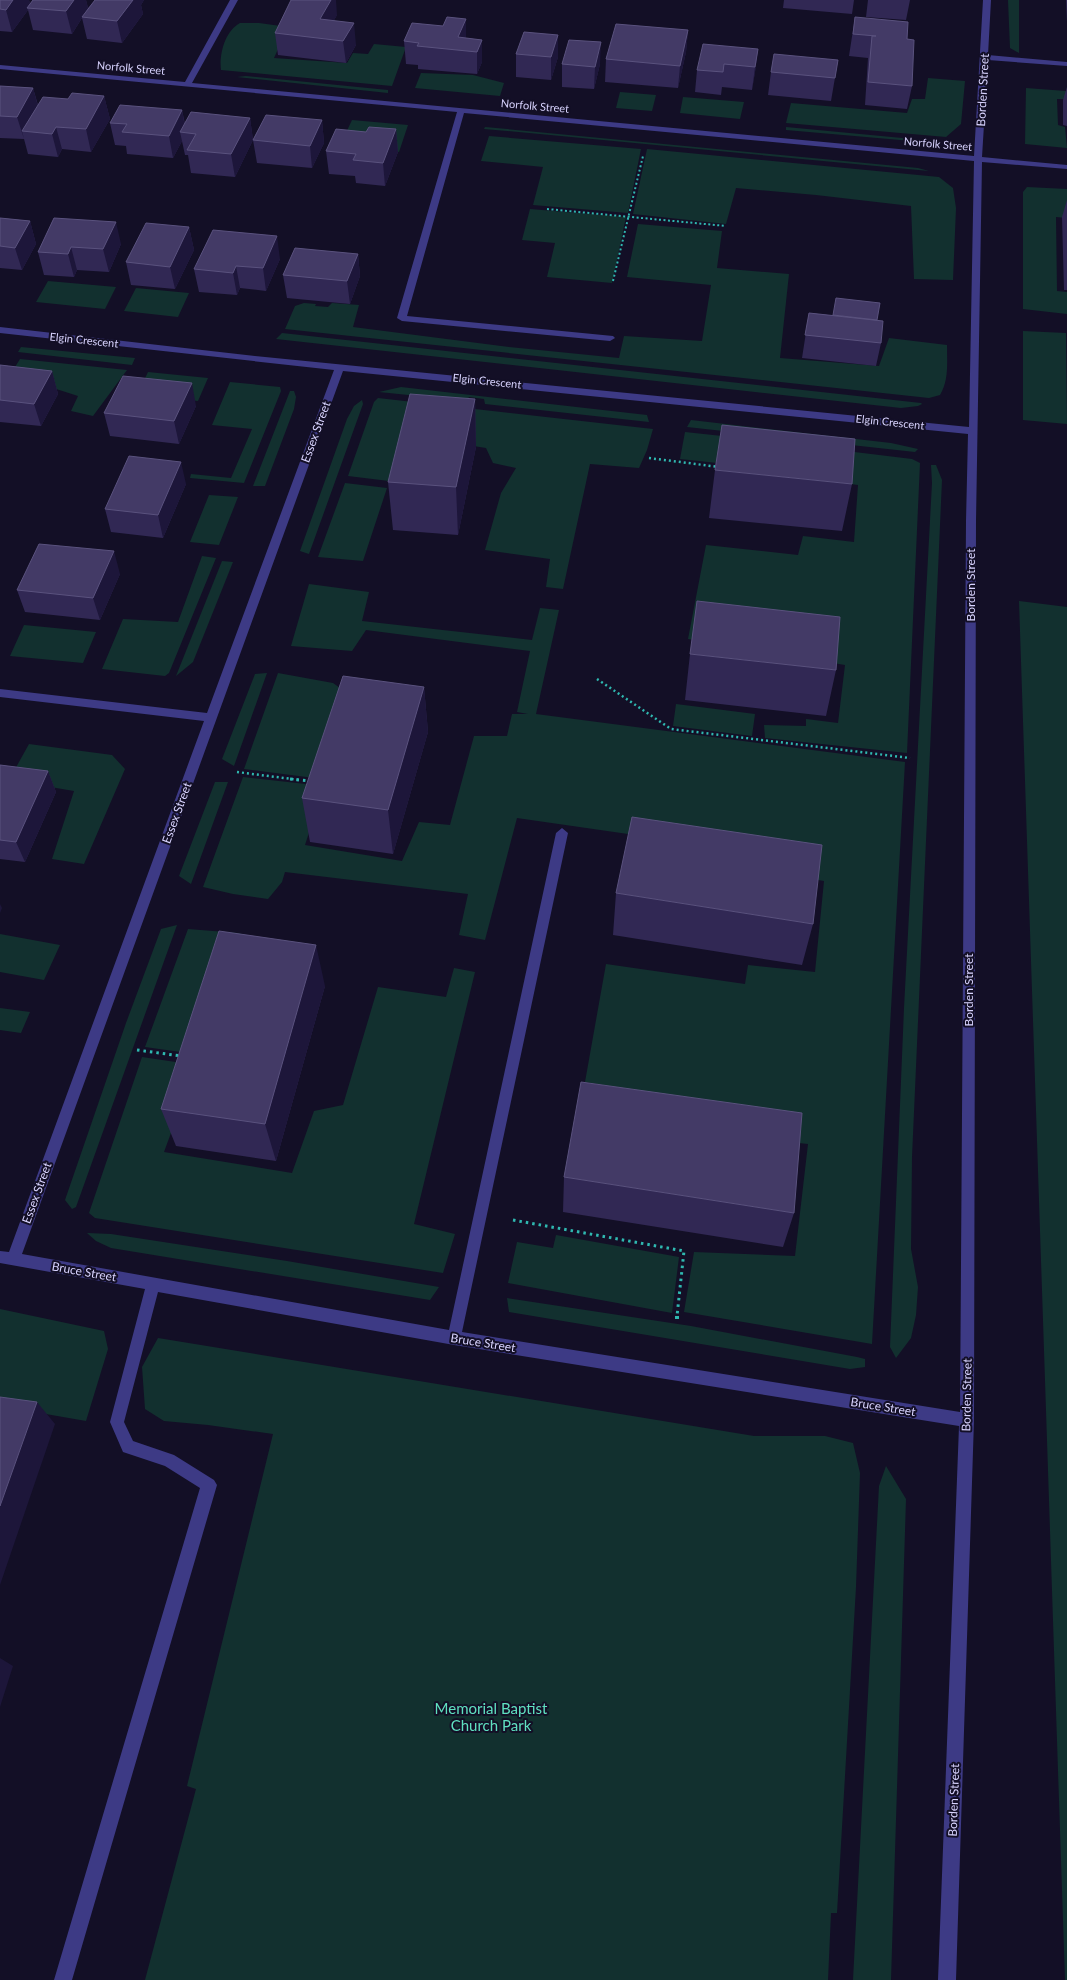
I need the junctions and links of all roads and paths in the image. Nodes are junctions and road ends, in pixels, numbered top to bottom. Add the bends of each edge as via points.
1 (234, 0) edge
2 (987, 0) edge
3 (985, 57) junction
4 (1067, 64) edge
5 (0, 67) edge
6 (187, 85) junction
7 (461, 111) junction
8 (643, 155) dead end
9 (979, 160) junction
10 (1067, 167) edge
11 (547, 209) dead end
12 (628, 218) junction
13 (726, 226) dead end
14 (613, 281) dead end
15 (0, 330) edge
16 (610, 338) dead end
17 (340, 366) junction
18 (974, 431) junction
19 (649, 458) dead end
20 (720, 467) edge
21 (597, 679) dead end
22 (0, 693) edge
23 (211, 718) junction
24 (910, 758) dead end
25 (237, 772) dead end
26 (313, 782) edge
27 (562, 833) dead end
28 (137, 1050) dead end
29 (185, 1056) edge
30 (481, 1213) junction
31 (7, 1258) edge
32 (153, 1285) junction
33 (677, 1319) dead end
34 (454, 1338) junction
35 (967, 1420) junction
36 (63, 1980) edge
37 (947, 1980) edge

1 - 6 street
2 - 3 street, Borden Street
3 - 4 street
3 - 9 street, Borden Street
5 - 6 street, Norfolk Street
6 - 7 street, Norfolk Street
7 - 9 street, Norfolk Street
7 - 16 street via 402,318
8 - 12 path
9 - 10 street, Norfolk Street
9 - 18 street, Borden Street
11 - 12 path
12 - 13 path
12 - 14 path
15 - 17 street, Elgin Crescent
17 - 18 street, Elgin Crescent
17 - 23 street, Essex Street
18 - 35 street, Borden Street
19 - 20 path
21 - 24 path via 671,729
22 - 23 street
23 - 31 street, Essex Street
25 - 26 path
27 - 30 street
28 - 29 path
30 - 33 path via 684,1251
30 - 34 street
31 - 32 street, Bruce Street
32 - 34 street, Bruce Street
32 - 36 street via 117,1422 128,1446 169,1460 209,1485
34 - 35 street, Bruce Street
35 - 37 street, Borden Street

